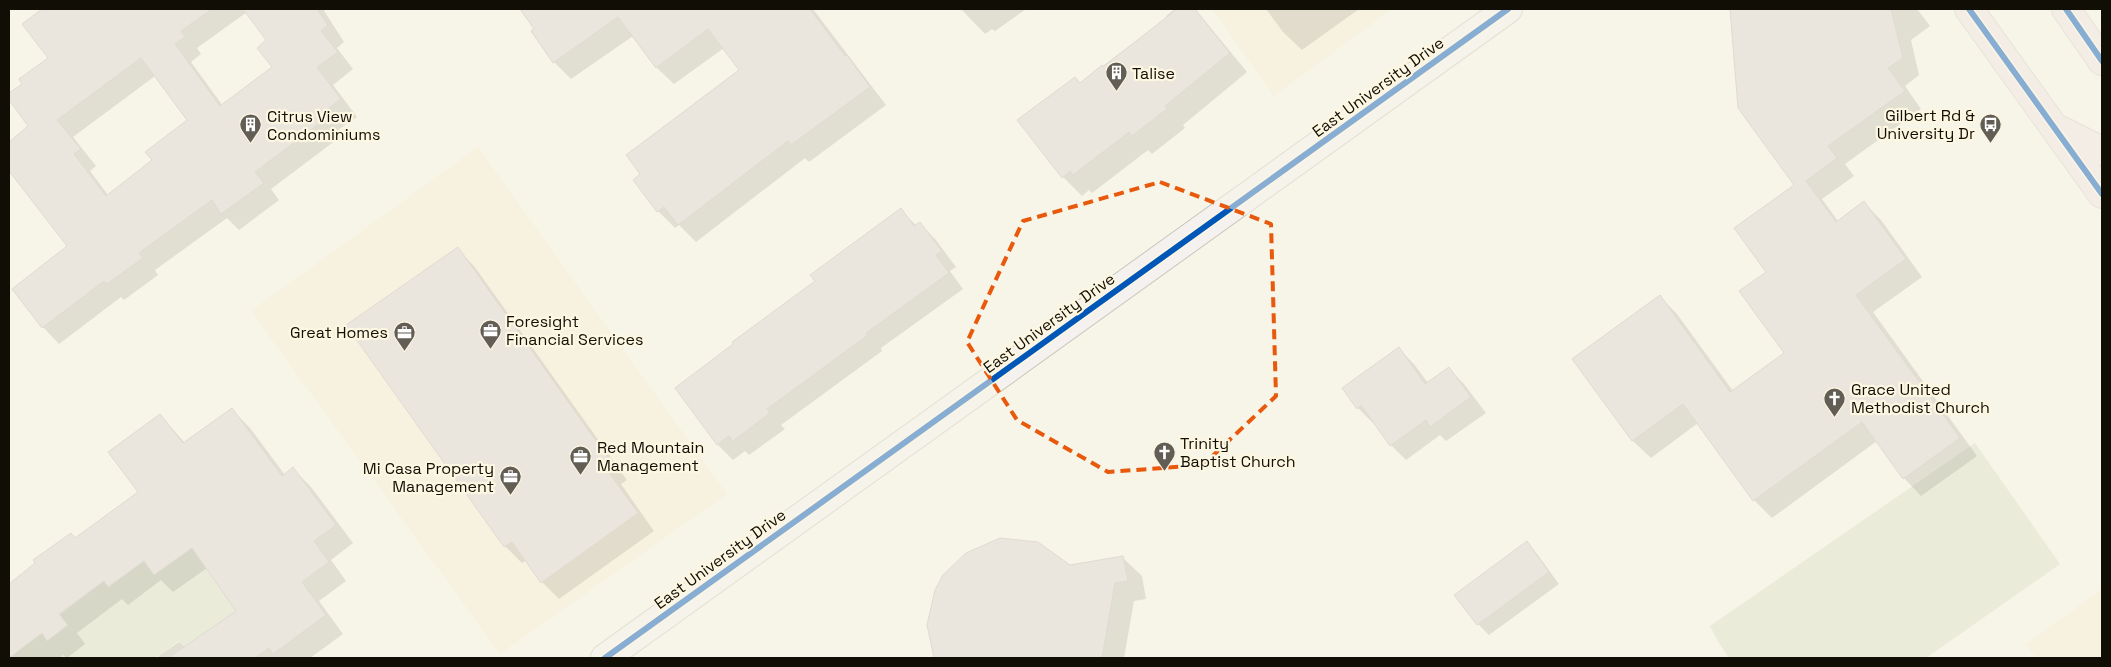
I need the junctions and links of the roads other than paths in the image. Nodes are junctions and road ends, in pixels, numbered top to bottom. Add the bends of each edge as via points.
1 (1508, 9) edge
2 (1969, 9) edge
3 (2066, 9) edge
4 (2102, 60) edge
5 (2054, 127) junction
6 (2102, 150) edge
7 (2102, 194) edge
8 (605, 658) edge

1 - 8 main road, East University Drive
2 - 5 main road
3 - 4 main road
5 - 6 main road
5 - 7 main road

